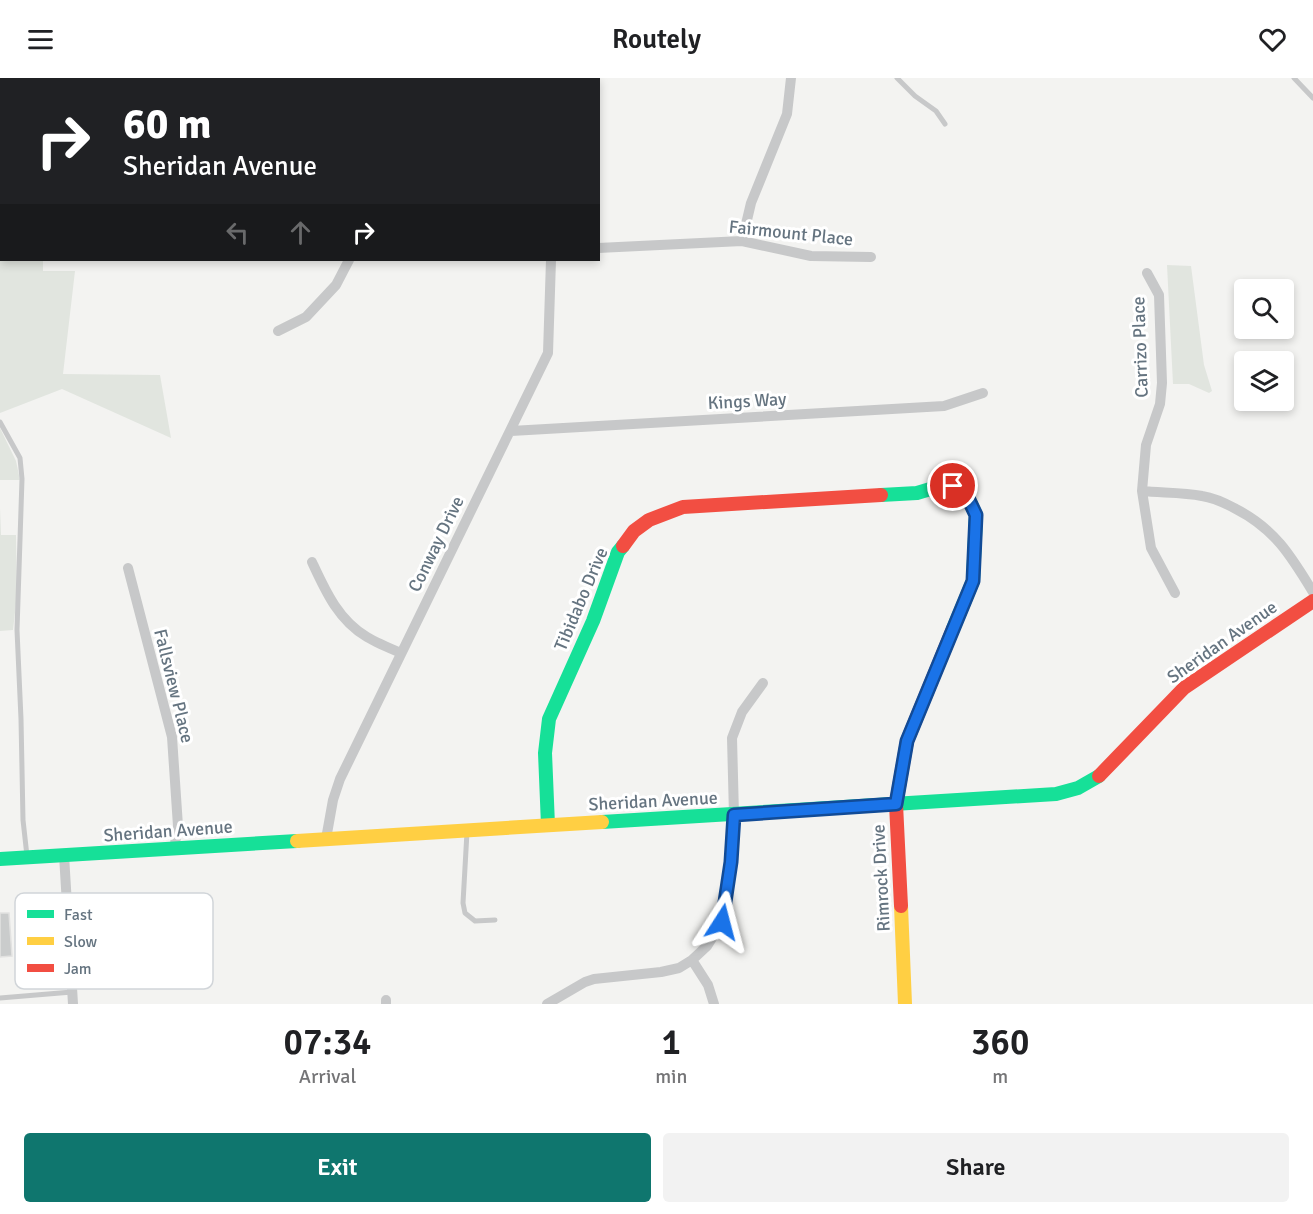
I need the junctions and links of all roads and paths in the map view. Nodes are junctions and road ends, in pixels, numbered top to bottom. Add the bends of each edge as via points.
1 (791, 78) edge
2 (897, 78) edge
3 (1294, 78) edge
4 (1313, 98) edge
5 (945, 124) dead end
6 (742, 241) junction
7 (600, 248) edge
8 (871, 257) dead end
9 (348, 261) edge
10 (551, 261) edge
11 (1147, 273) dead end
12 (278, 331) dead end
13 (983, 393) dead end
14 (0, 422) edge
15 (511, 431) junction
16 (1142, 491) junction
17 (917, 493) joint
18 (312, 562) dead end
19 (128, 568) dead end
20 (1313, 592) edge
21 (1175, 593) dead end
22 (1313, 602) edge
23 (401, 653) junction
24 (764, 683) dead end
25 (896, 804) junction
26 (734, 815) junction
27 (548, 825) junction
28 (467, 830) junction
29 (326, 839) junction
30 (174, 849) junction
31 (64, 855) junction
32 (27, 858) junction
33 (0, 859) edge
34 (66, 893) edge
35 (495, 920) dead end
36 (692, 960) junction
37 (72, 989) edge
38 (72, 992) junction
39 (29, 994) junction
40 (0, 998) edge
41 (30, 1004) edge
42 (73, 1004) edge
43 (547, 1004) edge
44 (714, 1004) edge
45 (905, 1004) edge

1 - 6 street via 787,114 751,203
2 - 5 lane via 936,111
3 - 4 lane
6 - 7 street, Fairmount Place
6 - 8 street, Fairmount Place via 811,256
9 - 12 street via 336,285 306,317
10 - 15 street, Conway Drive via 548,353
11 - 16 street, Carrizo Place via 1159,296 1162,383 1160,404 1146,445
13 - 15 street, Kings Way via 944,406
14 - 32 lane via 20,458 22,479 17,630
15 - 23 street, Conway Drive
16 - 20 street via 1203,496 1256,519 1291,556
16 - 21 street, Carrizo Place via 1151,548
17 - 25 street, Rimrock Drive via 953,486 967,496 976,515 973,581 907,741
17 - 27 street, Tibidabo Drive via 683,507 649,520 634,531 618,552 593,621 549,719 544,753
18 - 23 street via 329,598 346,621 365,636
19 - 30 street, Fallsview Place via 172,737 178,826
22 - 25 street, Sheridan Avenue via 1184,688 1103,774 1078,788 1056,794
23 - 29 street, Conway Drive via 340,779
24 - 26 street via 742,712 732,738
25 - 26 street, Sheridan Avenue
25 - 45 street, Rimrock Drive
26 - 27 street, Sheridan Avenue
26 - 36 street via 722,922 707,946
27 - 28 street, Sheridan Avenue
28 - 29 street, Sheridan Avenue
28 - 35 lane via 465,914 475,921
29 - 30 street, Sheridan Avenue
30 - 31 street, Sheridan Avenue
31 - 32 street, Sheridan Avenue
31 - 34 street
32 - 33 street, Sheridan Avenue
36 - 43 street via 661,972 594,979
36 - 44 street via 708,985
37 - 38 street
38 - 39 lane
38 - 42 street
39 - 40 lane
39 - 41 lane

